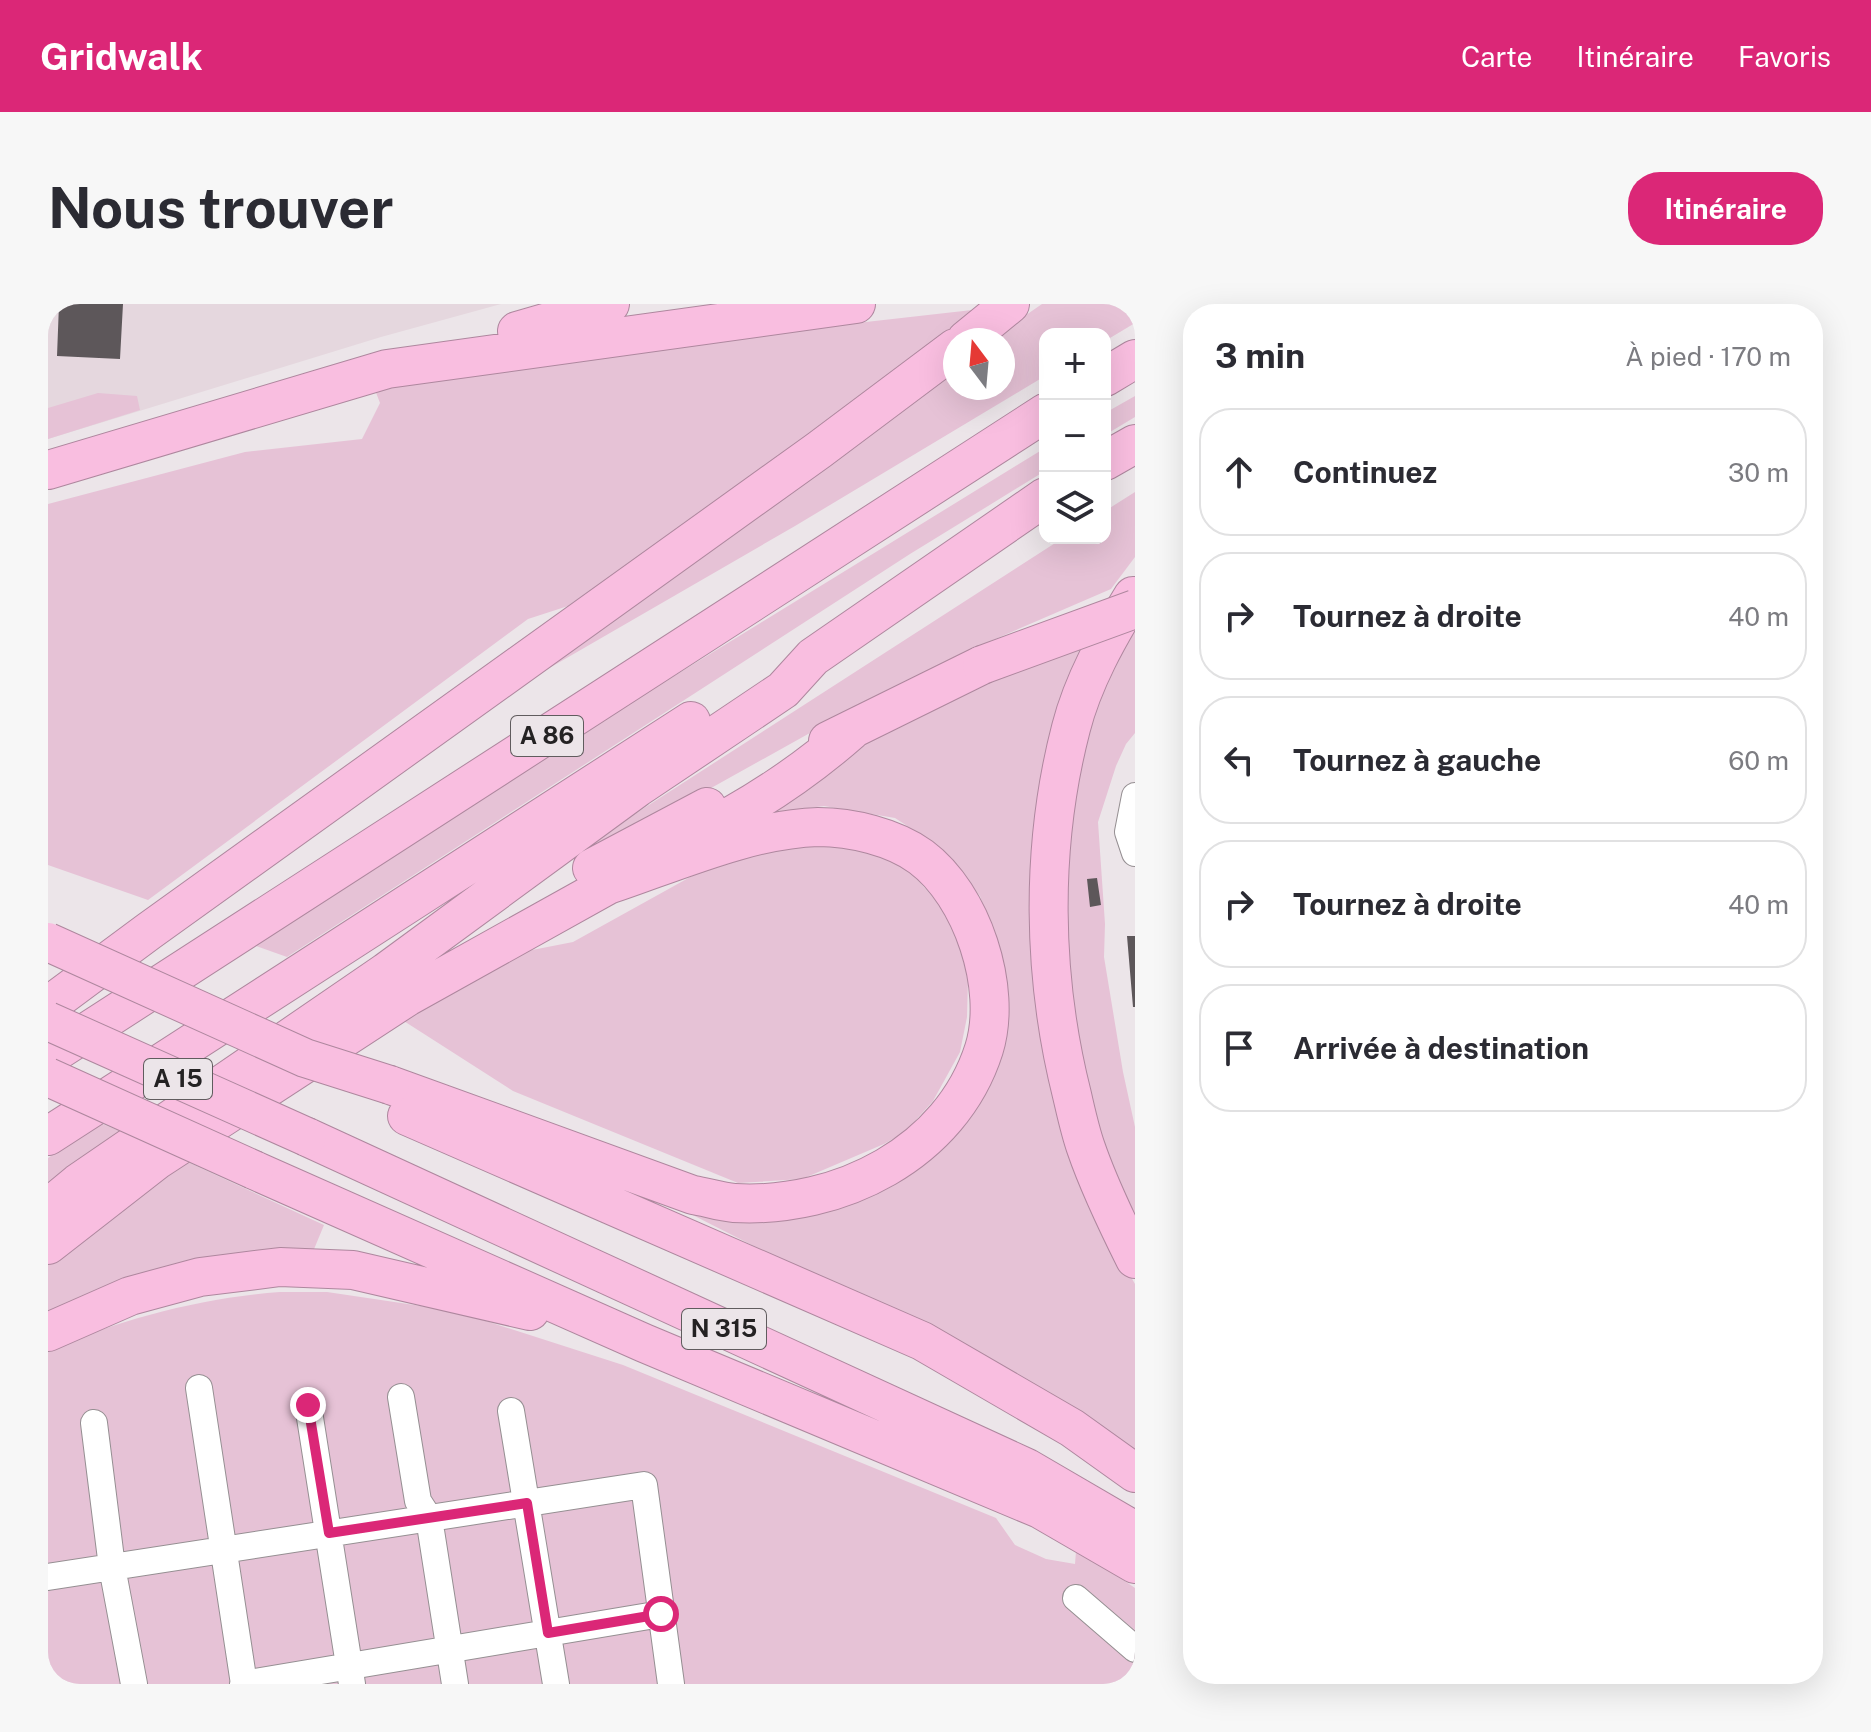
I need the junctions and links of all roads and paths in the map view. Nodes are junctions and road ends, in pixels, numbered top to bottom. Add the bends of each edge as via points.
1 (610, 304) edge
2 (856, 304) edge
3 (1010, 304) edge
4 (980, 328) edge
5 (943, 357) edge
6 (1135, 359) edge
7 (387, 369) junction
8 (1111, 373) edge
9 (1039, 417) edge
10 (1135, 444) edge
11 (1111, 458) edge
12 (48, 470) edge
13 (1039, 501) edge
14 (1135, 593) edge
15 (1135, 609) edge
16 (813, 657) junction
17 (851, 731) junction
18 (1135, 796) edge
19 (1135, 853) edge
20 (608, 885) junction
21 (149, 931) junction
22 (48, 942) edge
23 (386, 972) junction
24 (48, 981) edge
25 (48, 1006) edge
26 (48, 1021) edge
27 (48, 1057) edge
28 (48, 1077) edge
29 (379, 1092) junction
30 (48, 1136) edge
31 (307, 1137) joint
32 (48, 1208) edge
33 (48, 1245) edge
34 (1135, 1259) edge
35 (48, 1332) edge
36 (644, 1343) junction
37 (199, 1388) dead end
38 (401, 1397) dead end
39 (308, 1405) dead end
40 (511, 1411) dead end
41 (94, 1423) dead end
42 (1135, 1473) edge
43 (527, 1503) junction
44 (429, 1518) junction
45 (1135, 1531) edge
46 (329, 1533) junction
47 (223, 1549) junction
48 (1135, 1564) edge
49 (112, 1567) junction
50 (48, 1577) edge
51 (1076, 1598) dead end
52 (661, 1614) junction
53 (548, 1633) junction
54 (1135, 1649) edge
55 (449, 1650) junction
56 (351, 1675) edge
57 (134, 1684) edge
58 (244, 1684) edge
59 (455, 1684) edge
60 (556, 1684) edge
61 (671, 1684) edge

1 - 7 highway
2 - 7 highway
3 - 4 highway
5 - 21 highway
6 - 8 highway
7 - 12 highway
9 - 27 highway, A 86
10 - 11 highway
13 - 16 highway, A 86
14 - 34 highway via 1092,668 1072,725 1060,780 1048,919 1052,995 1065,1068 1085,1145
15 - 17 highway, bridge via 982,665
16 - 23 highway via 783,690 637,788
16 - 30 highway, A 86 via 772,669
17 - 20 highway via 821,758 758,799
17 - 23 highway
18 - 19 street via 1128,832
20 - 29 highway via 779,830 860,831 921,856 966,912 986,975 984,1047 969,1085 942,1123 903,1158 864,1180 786,1200 734,1203 693,1195
20 - 33 highway via 407,997 157,1160
21 - 24 highway via 109,940
21 - 25 highway
22 - 29 highway, A 15, bridge
23 - 32 highway
26 - 31 highway, A 15, bridge
28 - 36 highway, bridge
29 - 42 highway, N 315 via 922,1341 1072,1428
31 - 45 highway, N 315 via 1027,1468
35 - 36 highway via 130,1296 200,1277 280,1267 353,1270
36 - 48 highway, N 315 via 1040,1509
37 - 47 street
38 - 44 street via 418,1501
39 - 46 street
40 - 43 street
41 - 49 street
43 - 44 street
43 - 52 street via 644,1485
43 - 53 street
44 - 46 street
44 - 55 street
46 - 47 street
46 - 56 street
47 - 49 street
47 - 58 street
49 - 50 street
49 - 57 street
51 - 54 street
52 - 53 street
52 - 61 street
53 - 55 street
53 - 60 street
55 - 56 street
55 - 59 street
56 - 58 street

